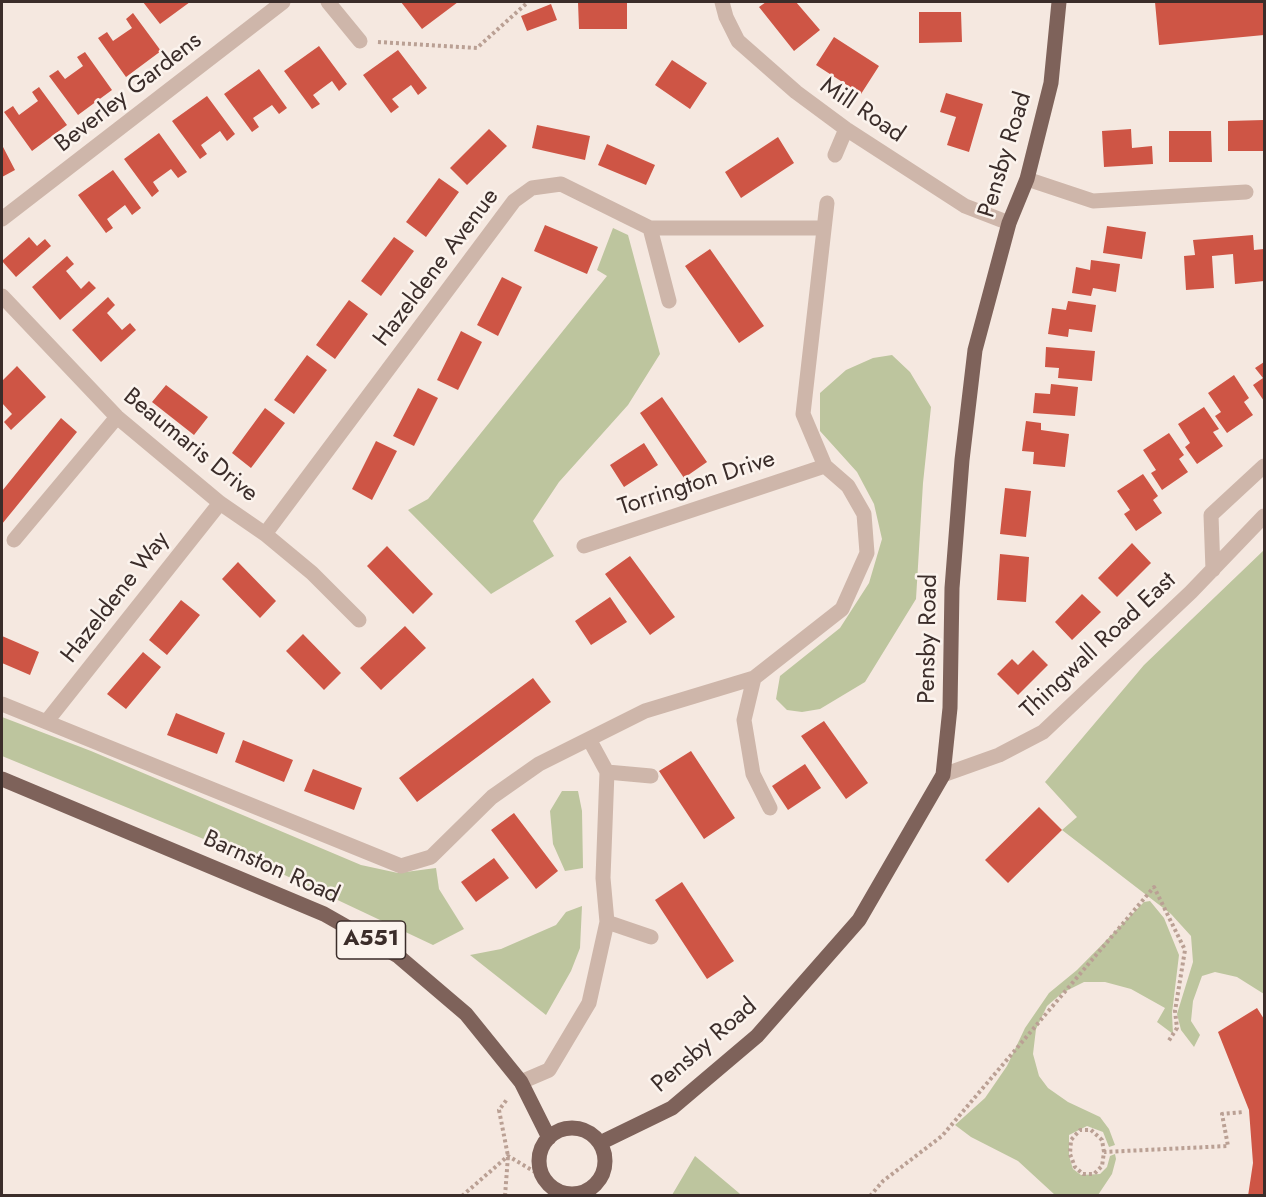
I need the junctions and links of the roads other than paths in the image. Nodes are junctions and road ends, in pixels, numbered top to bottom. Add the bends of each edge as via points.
1 (283, 2) edge
2 (328, 2) edge
3 (722, 2) edge
4 (1059, 2) edge
5 (360, 40) road end
6 (846, 129) junction
7 (835, 155) dead end
8 (1027, 179) junction
9 (1246, 192) dead end
10 (827, 203) dead end
11 (2, 219) edge
12 (1009, 223) junction
13 (651, 228) junction
14 (823, 228) junction
15 (2, 296) edge
16 (669, 301) dead end
17 (117, 417) junction
18 (825, 465) junction
19 (1264, 466) edge
20 (220, 502) junction
21 (1264, 516) edge
22 (265, 534) junction
23 (14, 540) dead end
24 (584, 546) dead end
25 (1213, 570) junction
26 (359, 620) dead end
27 (754, 678) junction
28 (2, 704) edge
29 (47, 721) junction
30 (590, 739) junction
31 (606, 772) junction
32 (943, 775) junction
33 (651, 776) dead end
34 (2, 779) edge
35 (770, 808) dead end
36 (607, 922) junction
37 (651, 937) dead end
38 (521, 1082) junction
39 (549, 1138) junction
40 (600, 1143) junction
41 (576, 1195) edge

1 - 11 street, Beverley Gardens
2 - 5 street
3 - 6 street, Mill Road via 738,41
4 - 8 main road, Pensby Road via 1051,83
6 - 7 street
6 - 12 street, Mill Road via 965,206
8 - 9 street via 1093,201
8 - 12 main road, Pensby Road
10 - 14 street
12 - 32 main road, Pensby Road via 975,350 952,588 951,708
13 - 14 street, Hazeldene Avenue
13 - 16 street
13 - 22 street, Hazeldene Avenue via 561,184 532,188 514,201
14 - 18 street via 803,414
15 - 17 street, Beaumaris Drive
17 - 20 street, Beaumaris Drive
17 - 23 street
18 - 24 street, Torrington Drive
18 - 27 street via 848,486 864,514 867,553 843,609
19 - 25 street, Thingwall Road East via 1211,515
20 - 22 street, Beaumaris Drive
20 - 29 street, Hazeldene Way
21 - 25 street, Thingwall Road East
22 - 26 street, Beaumaris Drive
25 - 32 street, Thingwall Road East via 1043,732 999,755
27 - 30 street via 645,711
27 - 35 street via 744,720 753,774
28 - 29 street
29 - 30 street via 401,866 431,857 492,797 539,764
30 - 31 street
31 - 33 street
31 - 36 street via 603,878
32 - 40 main road, Pensby Road via 859,920 757,1036 672,1108
34 - 38 main road, Barnston Road / A551 via 324,914 398,956 466,1014
36 - 37 street
36 - 38 street via 589,1003 549,1070
38 - 39 main road, Barnston Road / A551
39 - 40 main road via 574,1128
39 - 41 main road via 540,1153 539,1169 545,1181 561,1193
40 - 41 main road via 605,1160 603,1172 594,1186

